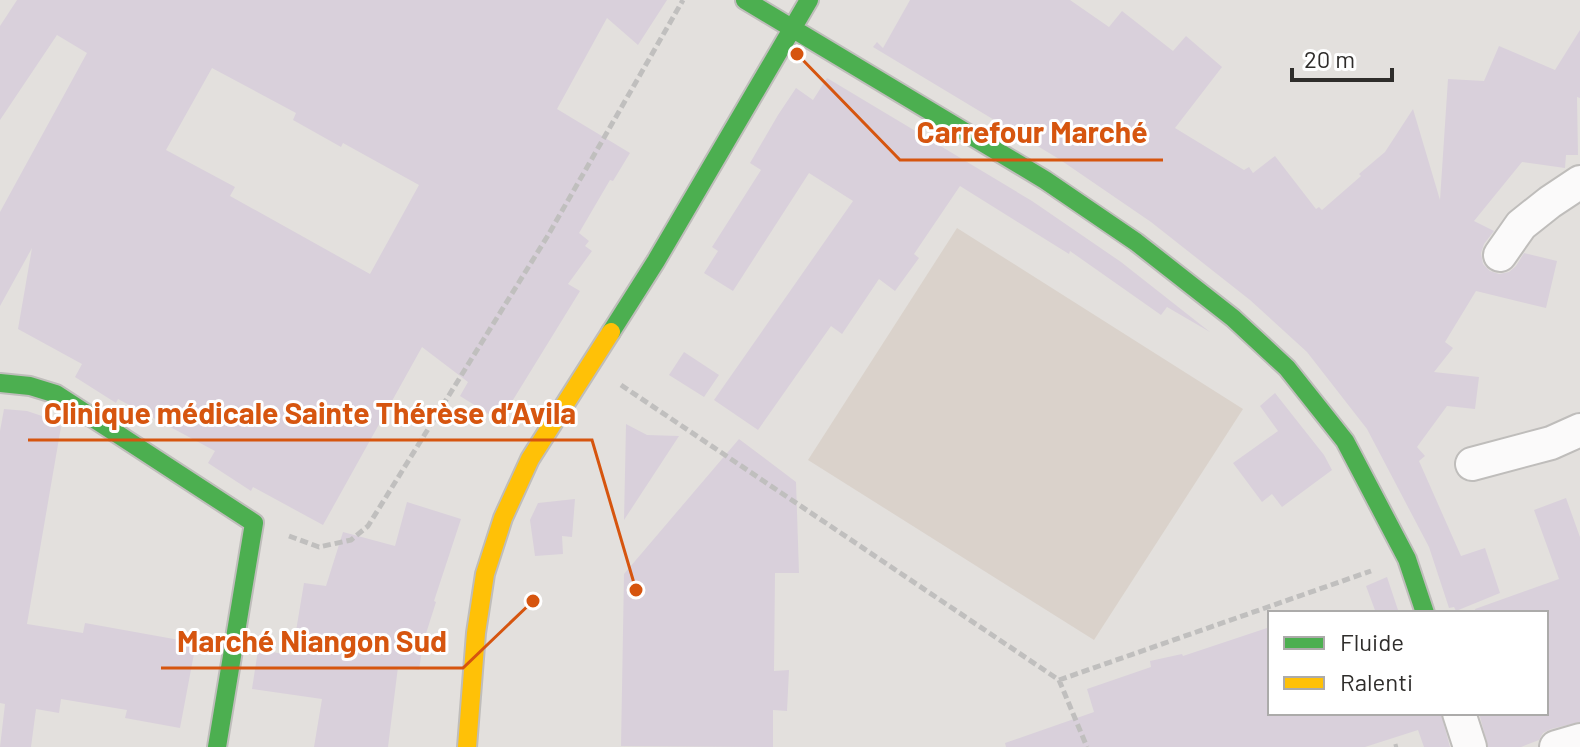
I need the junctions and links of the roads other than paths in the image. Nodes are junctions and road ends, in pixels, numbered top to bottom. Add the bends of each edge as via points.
1 (745, 0) edge
2 (809, 0) edge
3 (793, 28) junction
4 (1580, 182) edge
5 (1500, 255) dead end
6 (0, 383) edge
7 (1580, 430) edge
8 (1472, 464) dead end
9 (1424, 611) edge
10 (1460, 715) edge
11 (1580, 740) edge
12 (217, 747) edge
13 (467, 747) edge
14 (1470, 747) edge
15 (1556, 747) edge

1 - 3 street
2 - 3 street
3 - 9 street via 1045,180 1233,318 1287,368 1345,441 1407,559
3 - 13 street via 656,261 530,459 503,518 485,574
4 - 5 street via 1521,225
6 - 12 street via 56,394 254,523
7 - 8 street
10 - 14 street
11 - 15 street

